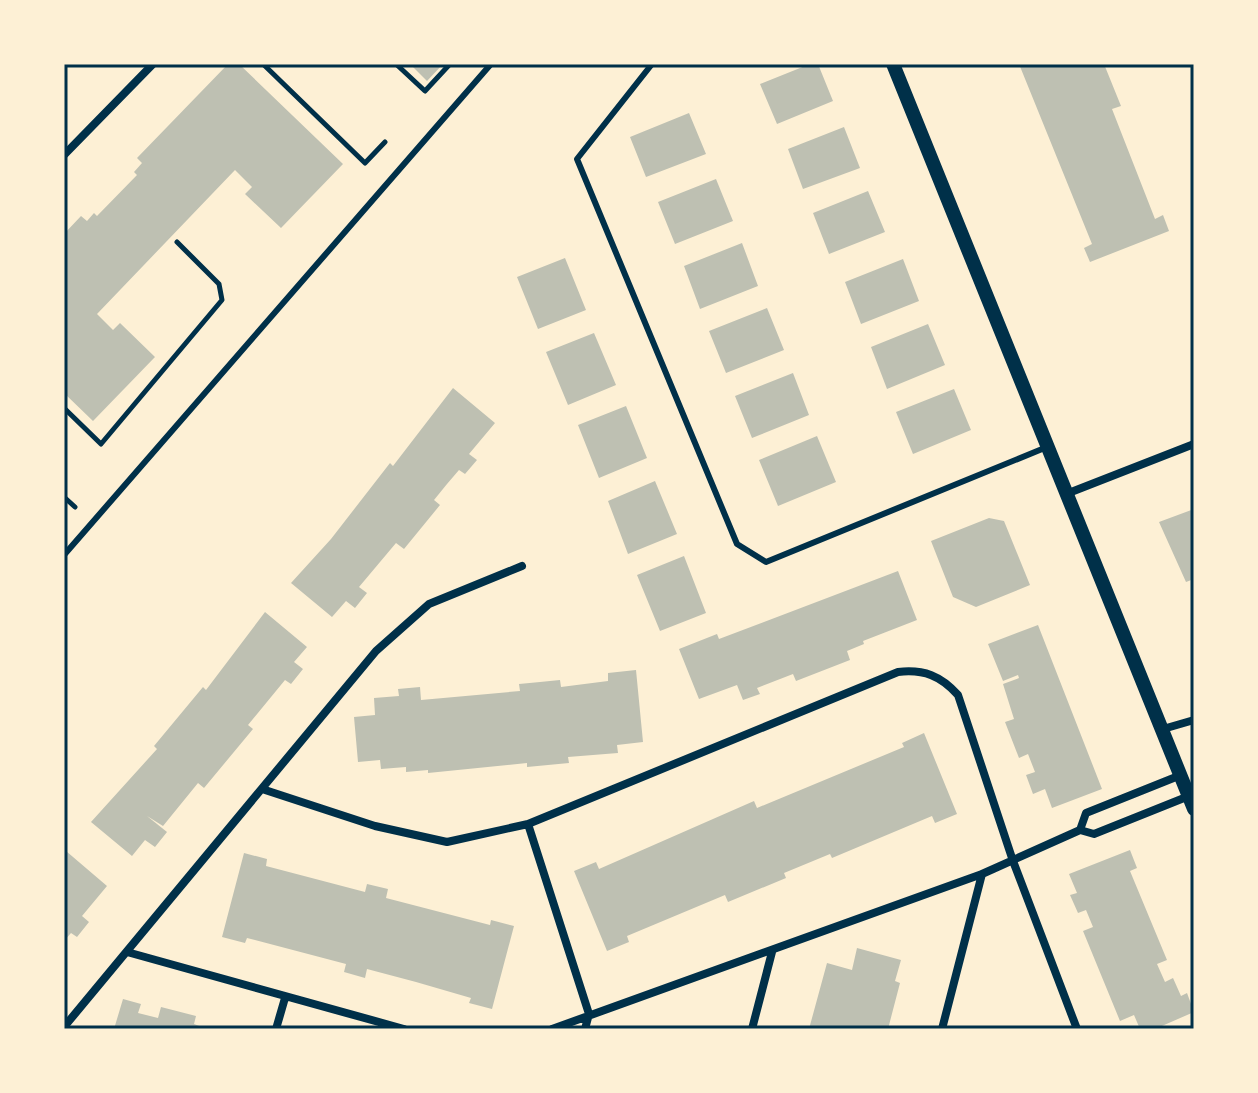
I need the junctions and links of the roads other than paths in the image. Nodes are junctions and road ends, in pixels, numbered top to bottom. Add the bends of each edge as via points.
1 (153, 64) edge
2 (491, 64) edge
3 (652, 64) edge
4 (893, 64) edge
5 (64, 155) edge
6 (1194, 444) edge
7 (1047, 447) junction
8 (1066, 494) junction
9 (64, 555) edge
10 (522, 566) dead end
11 (1194, 720) edge
12 (1163, 729) junction
13 (1181, 775) junction
14 (262, 789) junction
15 (1191, 802) edge
16 (528, 824) junction
17 (1080, 830) junction
18 (1013, 861) junction
19 (982, 874) junction
20 (127, 952) junction
21 (772, 952) junction
22 (285, 998) junction
23 (589, 1014) junction
24 (64, 1027) edge
25 (276, 1029) edge
26 (404, 1029) edge
27 (552, 1029) edge
28 (585, 1029) edge
29 (752, 1029) edge
30 (942, 1029) edge
31 (1077, 1029) edge

1 - 5 street
2 - 9 lane
3 - 7 lane via 577,159 737,544 766,562
4 - 7 street
6 - 8 street
7 - 8 street
8 - 12 street
10 - 14 street via 429,604 401,626
11 - 12 street
12 - 13 street
13 - 15 street
13 - 17 street via 1086,813
14 - 16 street via 375,826 447,842
14 - 20 street
15 - 17 street via 1094,834
16 - 18 street via 898,672 915,670 946,682 958,695
16 - 23 street
17 - 18 street
18 - 19 street
18 - 31 street
19 - 21 street
19 - 30 street
20 - 22 street
20 - 24 street
21 - 23 street
21 - 29 street
22 - 25 street
22 - 26 street
23 - 27 street
23 - 28 street

